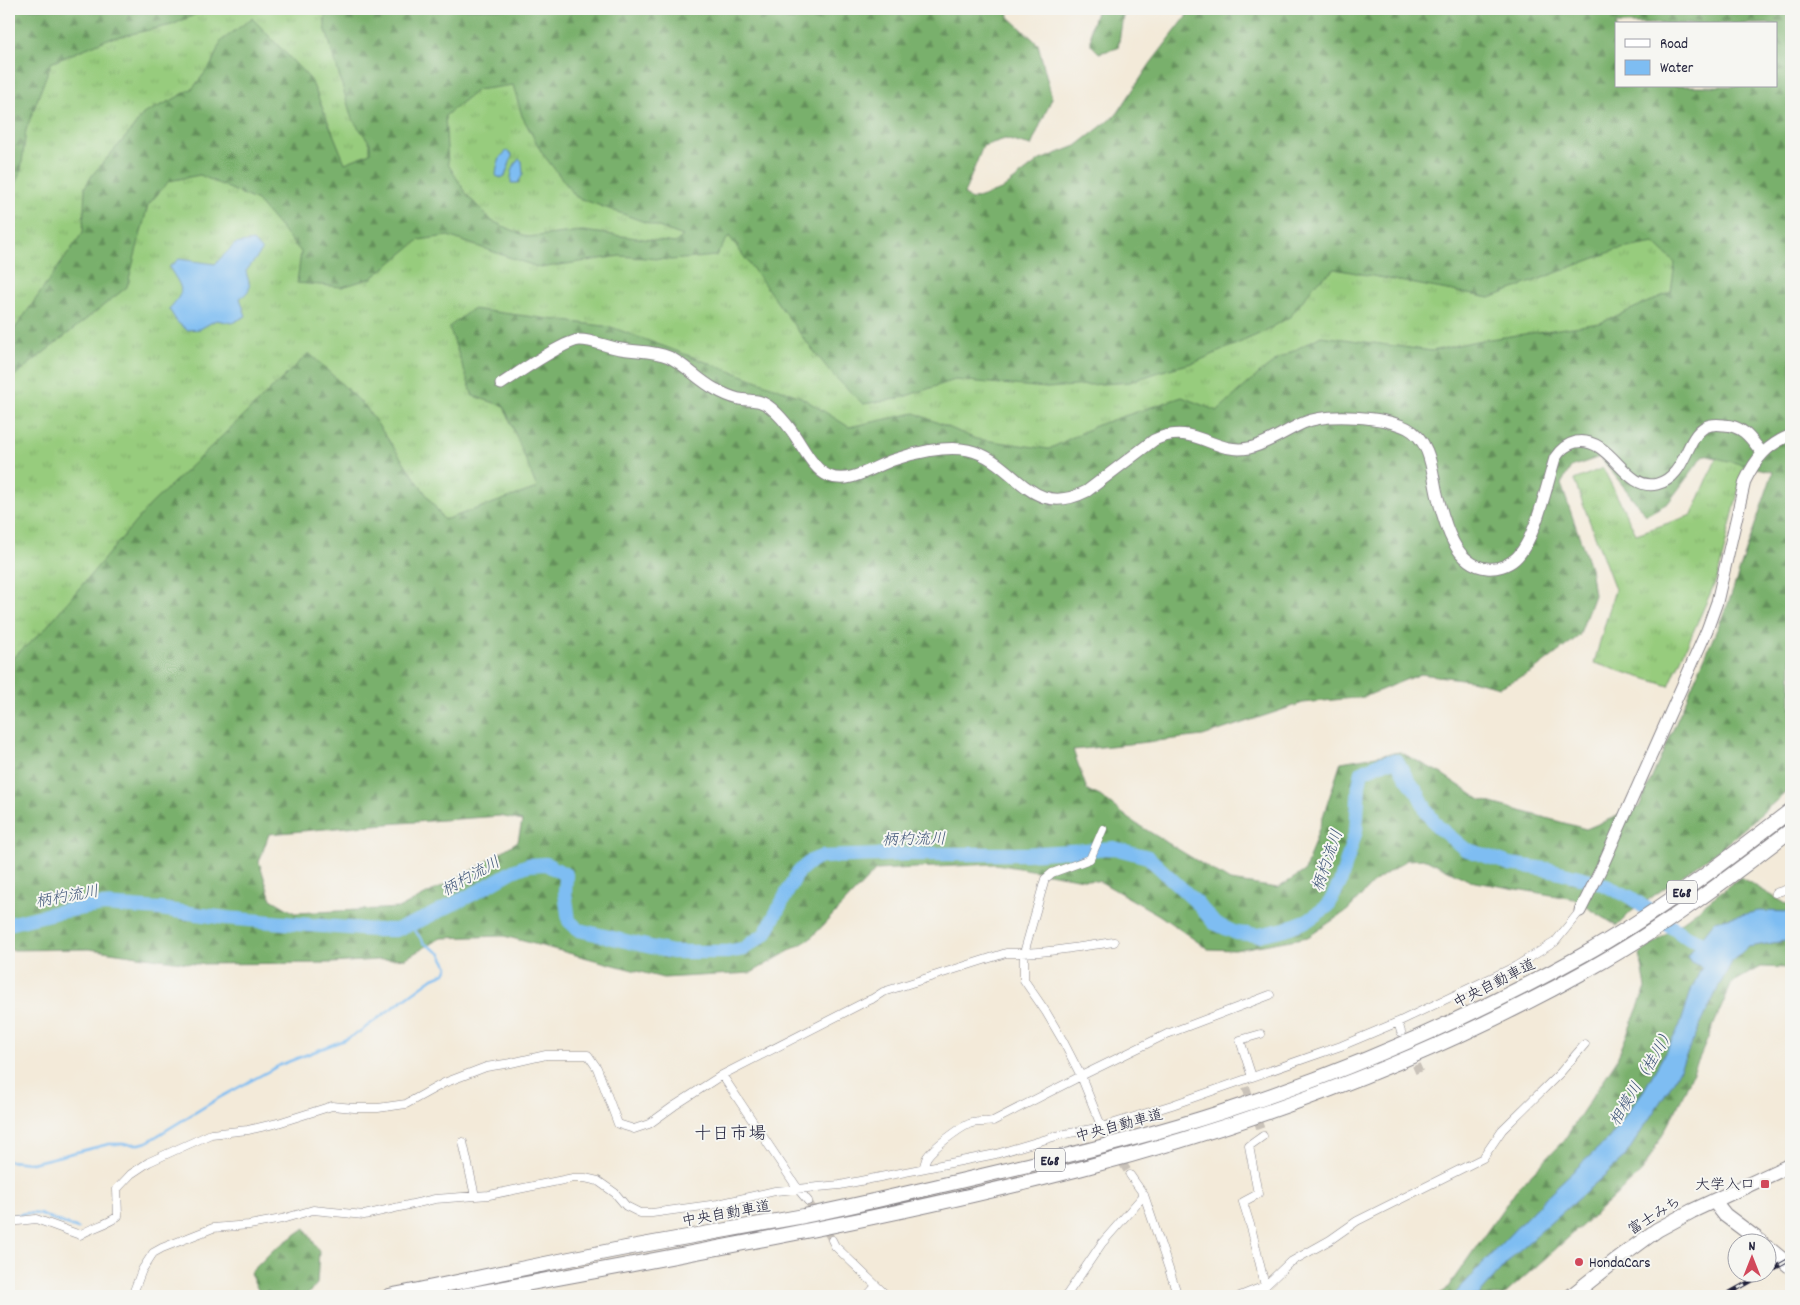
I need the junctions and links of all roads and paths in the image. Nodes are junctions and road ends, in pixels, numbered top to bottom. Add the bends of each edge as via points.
1 (501, 384) dead end
2 (1791, 435) edge
3 (1762, 453) junction
4 (1791, 810) edge
5 (1103, 829) dead end
6 (1791, 830) edge
7 (1791, 888) edge
8 (1775, 893) dead end
9 (1580, 911) joint
10 (1114, 942) dead end
11 (1024, 953) junction
12 (1270, 995) dead end
13 (1398, 1022) junction
14 (1401, 1032) dead end
15 (1261, 1034) dead end
16 (1585, 1044) dead end
17 (722, 1076) junction
18 (1081, 1076) junction
19 (1252, 1077) junction
20 (1103, 1130) junction
21 (1264, 1136) dead end
22 (463, 1142) dead end
23 (1791, 1164) edge
24 (924, 1168) junction
25 (1130, 1174) tunnel mouth
26 (798, 1189) junction
27 (1144, 1195) junction
28 (474, 1196) junction
29 (808, 1201) tunnel mouth
30 (1714, 1201) junction
31 (9, 1222) edge
32 (1748, 1232) edge
33 (832, 1240) tunnel mouth
34 (1778, 1256) edge
35 (1791, 1267) edge
36 (876, 1286) junction
37 (1265, 1286) junction
38 (132, 1296) edge
39 (389, 1296) edge
40 (462, 1296) edge
41 (866, 1296) edge
42 (886, 1296) edge
43 (1066, 1296) edge
44 (1178, 1296) edge
45 (1240, 1296) edge
46 (1571, 1296) edge

1 - 3 street via 579,340 650,351 670,357 702,382 726,395 766,404 790,428 824,474 831,477 849,477 910,454 966,449 989,457 1038,495 1063,499 1087,491 1165,435 1189,434 1234,449 1260,445 1318,418 1368,418 1390,422 1415,432 1422,442 1434,469 1437,493 1455,546 1466,560 1484,568 1504,566 1515,559 1524,547 1533,529 1555,458 1572,443 1594,444 1604,449 1630,476 1644,483 1656,484 1675,472 1697,435 1714,424 1745,431
2 - 3 street
3 - 9 street via 1745,481 1717,602 1707,630
4 - 39 highway, 中央自動車道 / E68 via 1658,909 1539,979 1386,1051 1242,1106 1082,1152 915,1192
5 - 11 street via 1090,859 1052,873 1045,879
6 - 40 highway, 中央自動車道 / E68 via 1631,945 1545,992 1392,1064 1247,1119 1079,1169 935,1203
7 - 8 street
9 - 13 street via 1555,942 1516,966
10 - 11 street
11 - 17 street via 1006,952 883,992
11 - 18 street via 1024,980 1046,1012
12 - 18 street via 1167,1034
13 - 14 street
13 - 19 street
15 - 19 street via 1240,1040
16 - 37 street via 1502,1130 1483,1158 1357,1221 1289,1263
17 - 26 street
17 - 31 street via 649,1124 634,1128 618,1124 597,1068 588,1055 546,1055 486,1067 444,1083 406,1104 378,1108 332,1106 248,1130 211,1134 149,1162 131,1174 117,1190 118,1216 80,1235 36,1219
18 - 20 street
18 - 24 street via 993,1121 970,1124 931,1152
19 - 20 street via 1245,1083
20 - 24 street via 1060,1135 996,1154
21 - 37 street via 1249,1146 1258,1194 1243,1202
22 - 28 street
23 - 30 highway, 富士みち
24 - 26 street via 840,1185
25 - 27 street
26 - 28 street via 652,1213 640,1213 626,1206 606,1186 586,1178
26 - 29 street
27 - 43 street via 1102,1243
27 - 44 street
28 - 38 street via 435,1199 364,1216 313,1210 249,1225 213,1228 153,1254 142,1270
30 - 32 highway
30 - 46 highway, 富士みち via 1657,1230
33 - 36 street
34 - 35 highway
36 - 41 street
36 - 42 street
37 - 45 street

